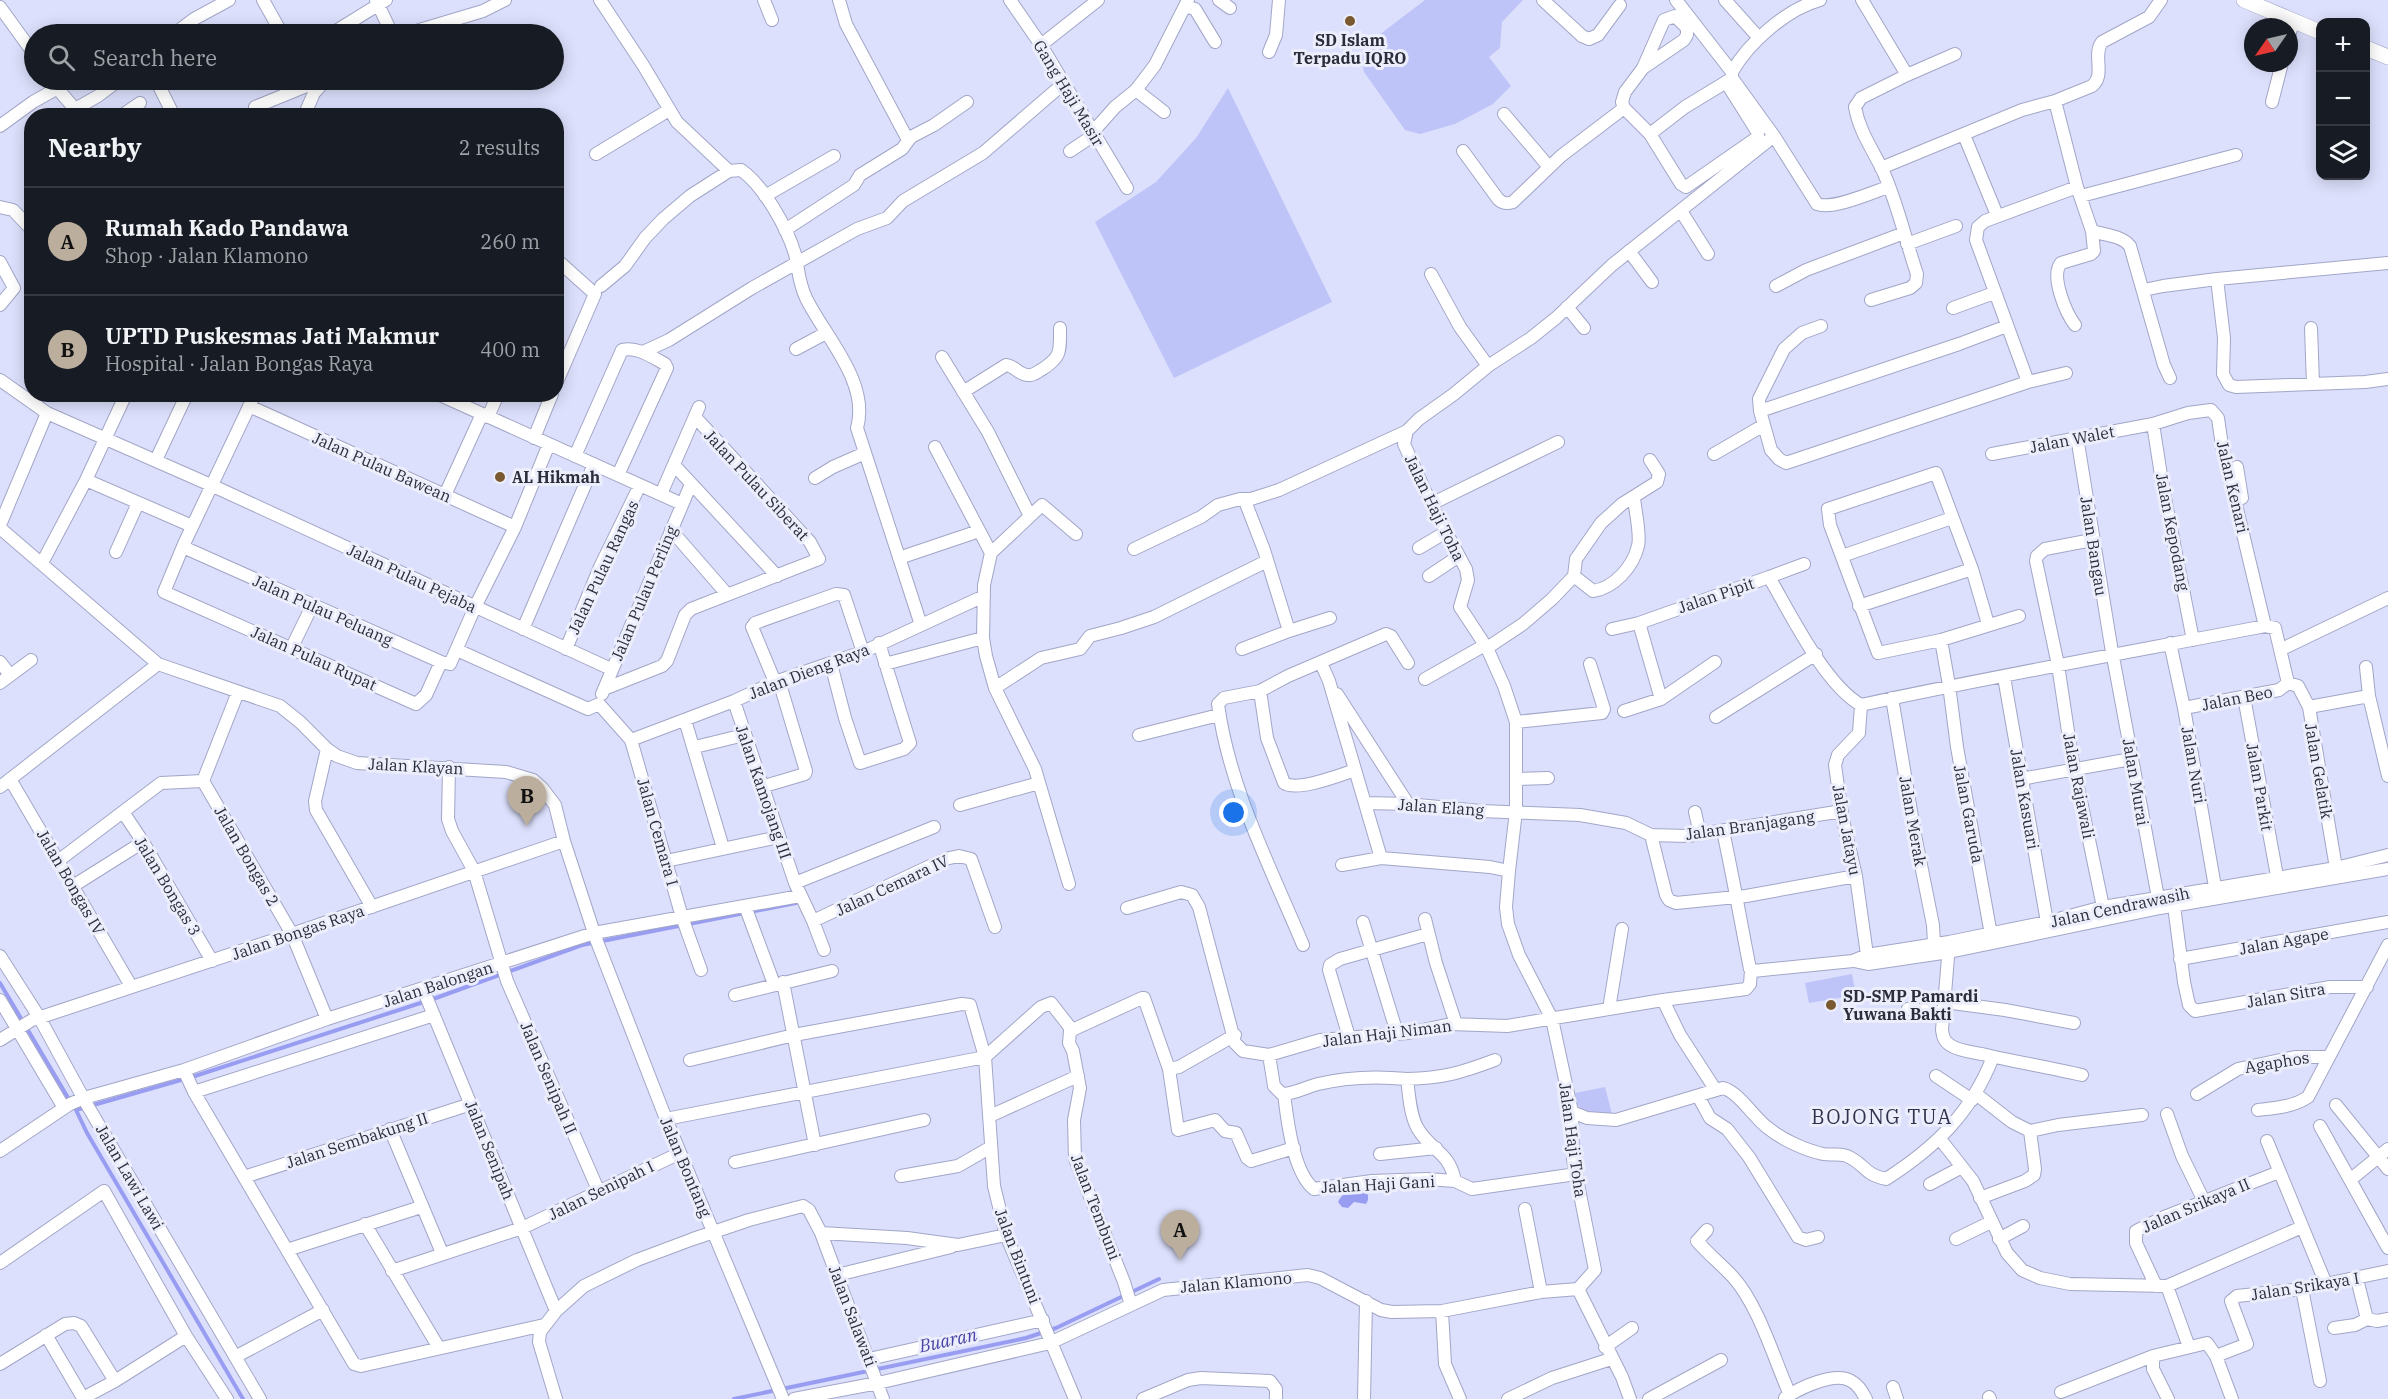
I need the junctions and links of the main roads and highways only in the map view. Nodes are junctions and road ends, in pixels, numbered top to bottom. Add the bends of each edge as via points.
1 (2244, 0) edge
2 (2273, 18) edge
3 (2298, 30) edge
4 (2316, 32) edge
5 (2370, 50) edge
6 (2388, 57) edge

1 - 2 main road
3 - 4 main road
5 - 6 main road

